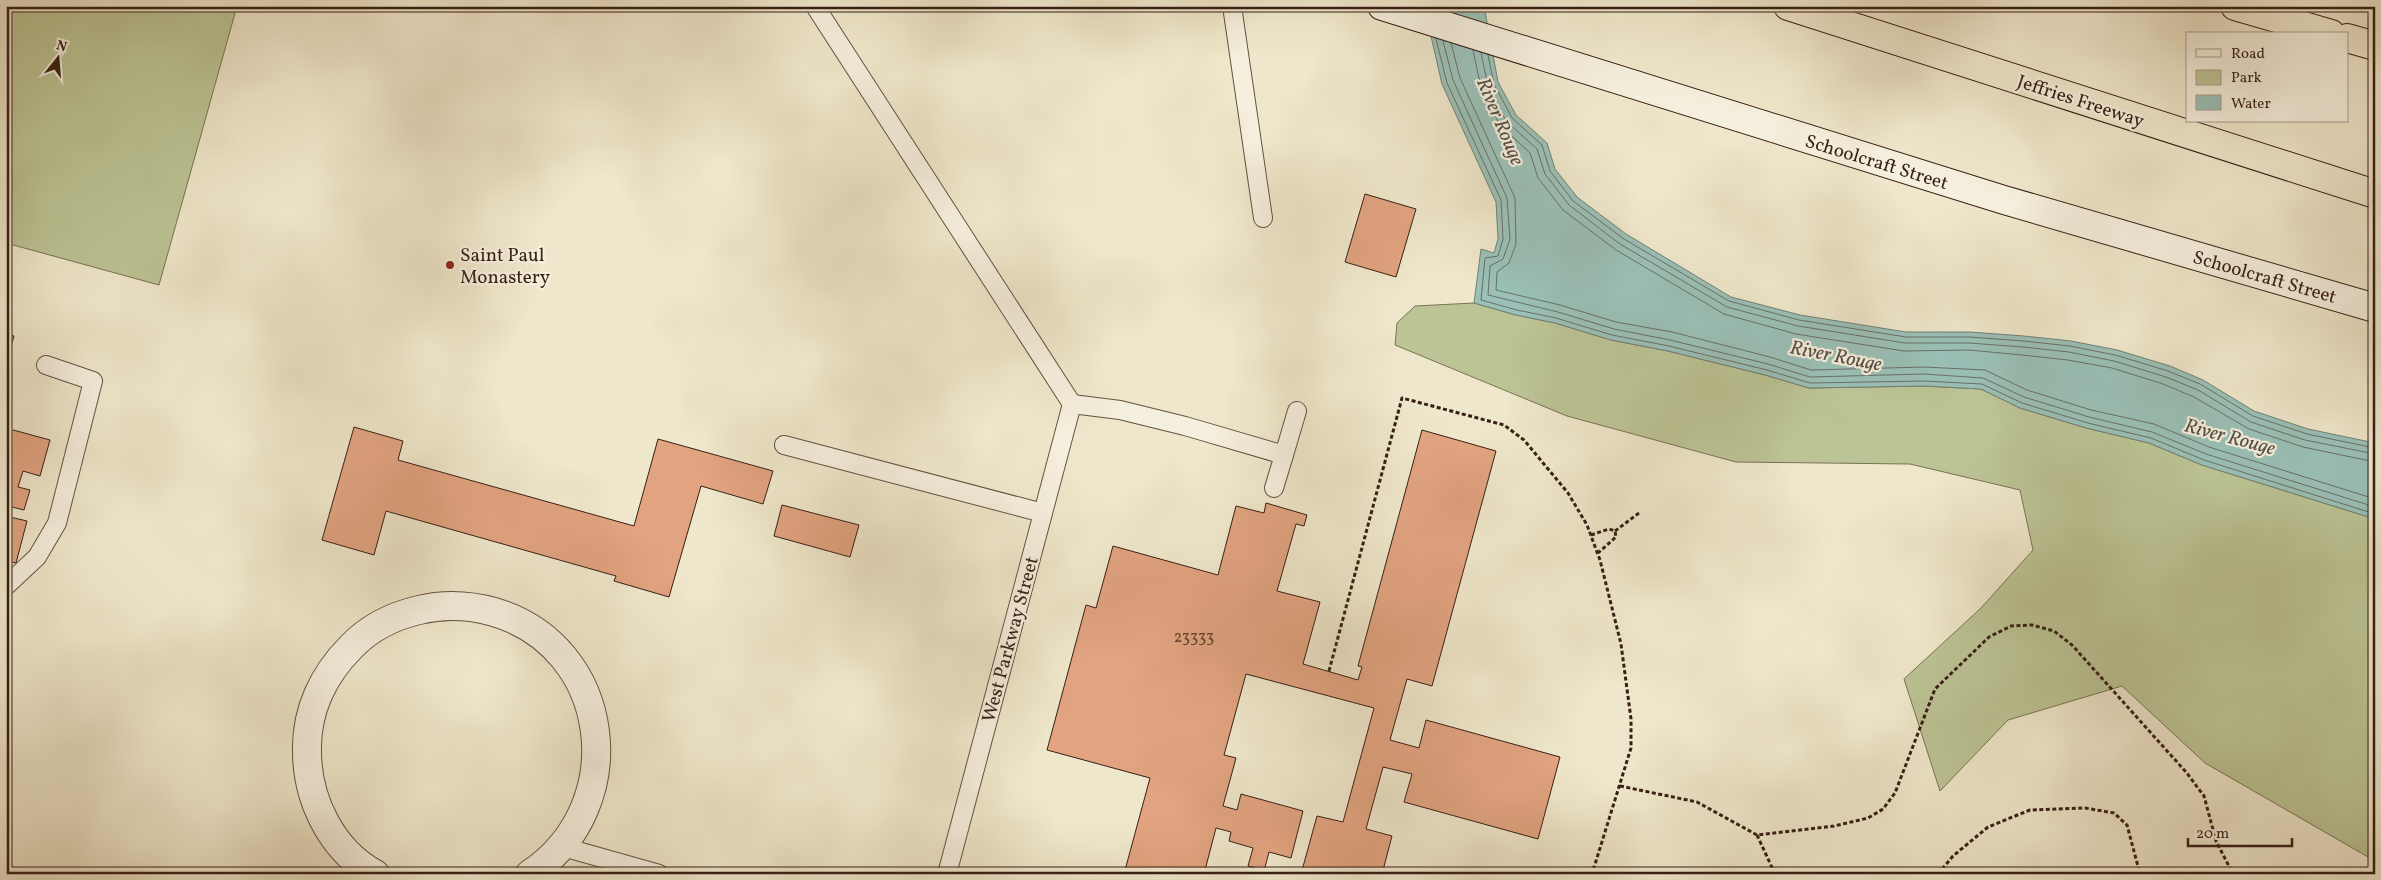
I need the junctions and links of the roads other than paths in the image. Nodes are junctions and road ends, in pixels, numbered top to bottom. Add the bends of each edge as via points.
1 (815, 6) edge
2 (1232, 6) edge
3 (1382, 6) edge
4 (1788, 6) edge
5 (2235, 6) edge
6 (2324, 32) edge
7 (2348, 38) edge
8 (2375, 46) edge
9 (2375, 194) edge
10 (1263, 218) dead end
11 (2375, 308) edge
12 (46, 365) dead end
13 (1072, 404) junction
14 (1297, 411) dead end
15 (784, 445) dead end
16 (1284, 455) junction
17 (1274, 488) dead end
18 (1042, 513) junction
19 (6, 586) edge
20 (562, 847) junction
21 (375, 874) edge
22 (530, 874) edge
23 (659, 874) edge
24 (947, 874) edge

1 - 13 lane
2 - 10 lane
3 - 11 main road, Schoolcraft Street via 2004,200
4 - 9 highway, Jeffries Freeway
5 - 6 highway
7 - 8 highway
12 - 19 lane via 93,381 57,522 37,557
13 - 16 lane via 1120,410
13 - 18 lane, West Parkway Street
14 - 16 lane
15 - 18 lane
16 - 17 lane
18 - 24 lane, West Parkway Street
20 - 21 main road via 584,814 596,778 598,738 589,701 571,666 544,638 511,617 474,606 434,606 397,616 363,635 335,662 316,696 306,734 307,772 318,810 338,842
20 - 22 main road
20 - 23 lane

